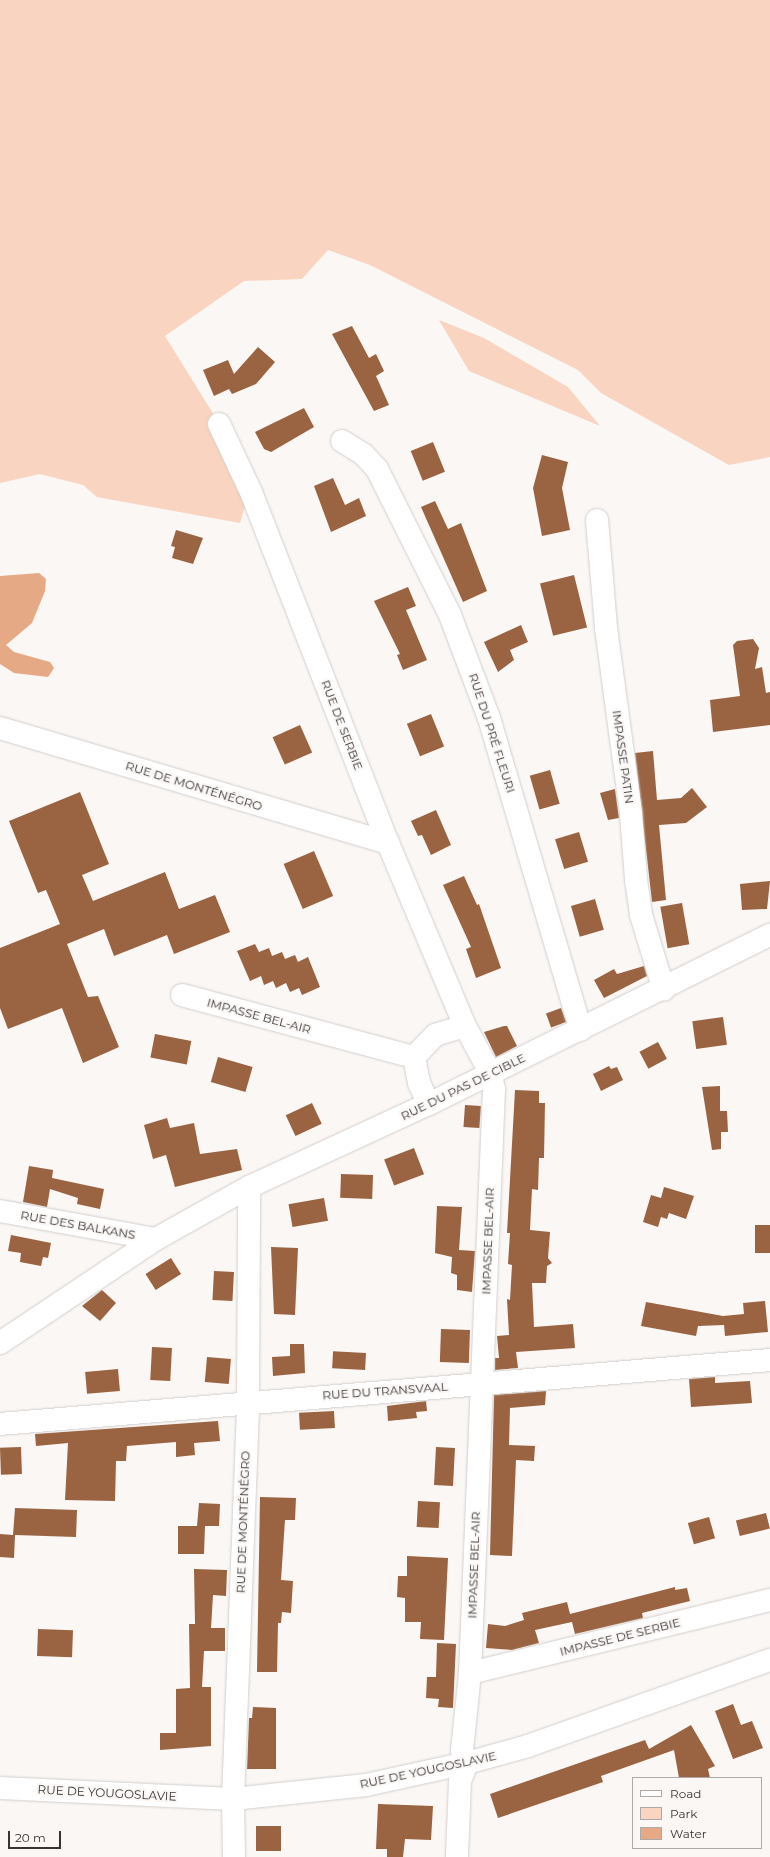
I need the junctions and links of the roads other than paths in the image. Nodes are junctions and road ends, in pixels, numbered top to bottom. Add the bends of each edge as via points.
1 (219, 424) dead end
2 (342, 441) dead end
3 (597, 520) dead end
4 (0, 728) edge
5 (388, 843) junction
6 (770, 935) edge
7 (664, 990) junction
8 (182, 995) dead end
9 (465, 1026) junction
10 (581, 1030) junction
11 (414, 1057) junction
12 (491, 1074) junction
13 (429, 1104) junction
14 (249, 1187) junction
15 (0, 1211) edge
16 (156, 1239) junction
17 (0, 1343) edge
18 (770, 1360) edge
19 (481, 1383) junction
20 (248, 1402) junction
21 (0, 1424) edge
22 (770, 1600) edge
23 (770, 1660) edge
24 (470, 1673) junction
25 (466, 1763) junction
26 (0, 1788) edge
27 (233, 1799) junction
28 (234, 1857) edge
29 (457, 1857) edge

1 - 5 street, RUE DE SERBIE via 251,492
2 - 10 street, RUE DU PRÉ FLEURI via 363,454 377,469 450,615 490,718
3 - 7 street, IMPASSE PATIN via 606,628 631,814 636,879 642,916
4 - 5 street, RUE DE MONTÉNÉGRO
5 - 9 street, RUE DE SERBIE
6 - 7 street, RUE DU PAS DE CIBLE
7 - 10 street, RUE DU PAS DE CIBLE
8 - 11 street, IMPASSE BEL-AIR
9 - 11 street via 435,1036
9 - 12 street, IMPASSE BEL-AIR
10 - 12 street, RUE DU PAS DE CIBLE
11 - 13 street via 419,1083
12 - 13 street, RUE DU PAS DE CIBLE
12 - 19 street, IMPASSE BEL-AIR via 494,1089
13 - 14 street, RUE DU PAS DE CIBLE
14 - 16 street, RUE DU PAS DE CIBLE
14 - 20 street, RUE DE MONTÉNÉGRO
15 - 16 street, RUE DES BALKANS
16 - 17 street, RUE DU PAS DE CIBLE
18 - 19 street, RUE DU TRANSVAAL
19 - 20 street, RUE DU TRANSVAAL
19 - 24 street, IMPASSE BEL-AIR
20 - 21 street, RUE DU TRANSVAAL
20 - 27 street, RUE DE MONTÉNÉGRO
22 - 24 street, IMPASSE DE SERBIE
23 - 25 street, RUE DE YOUGOSLAVIE via 528,1746
24 - 25 street, IMPASSE BEL-AIR via 462,1751
25 - 27 street, RUE DE YOUGOSLAVIE via 366,1785
25 - 29 street via 460,1781
26 - 27 street, RUE DE YOUGOSLAVIE
27 - 28 street, RUE DE MONTÉNÉGRO

